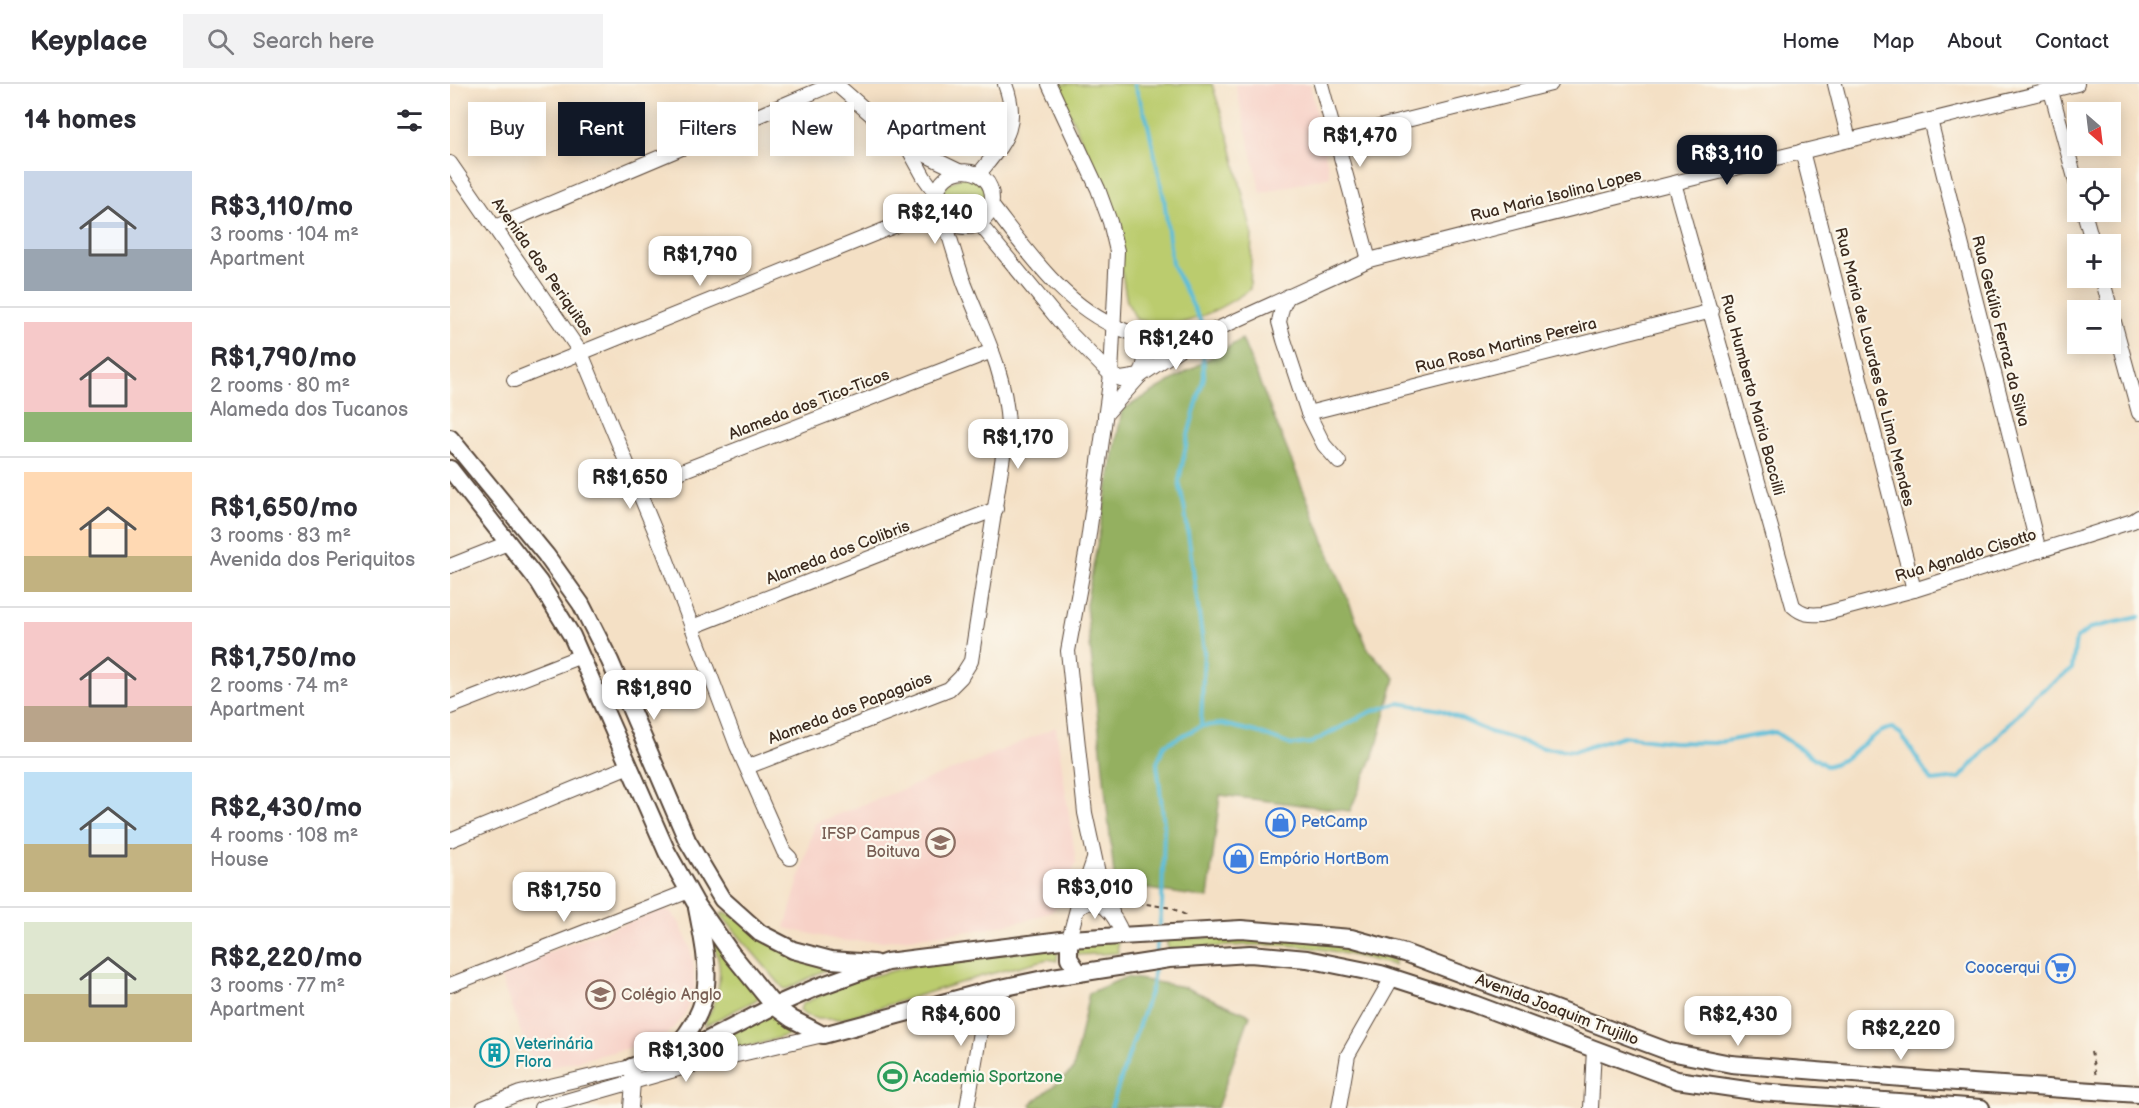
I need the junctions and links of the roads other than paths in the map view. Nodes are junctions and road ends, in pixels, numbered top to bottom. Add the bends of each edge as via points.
1 (834, 84) edge
2 (1005, 84) edge
3 (1049, 84) edge
4 (1321, 84) edge
5 (1551, 84) edge
6 (1835, 84) edge
7 (2077, 84) edge
8 (2051, 91) junction
9 (866, 111) edge
10 (1930, 120) junction
11 (1335, 138) junction
12 (1849, 140) junction
13 (1802, 152) junction
14 (912, 156) edge
15 (928, 156) edge
16 (450, 163) edge
17 (2072, 168) edge
18 (959, 171) junction
19 (979, 174) junction
20 (1674, 183) junction
21 (936, 196) junction
22 (992, 206) junction
23 (942, 217) junction
24 (979, 223) junction
25 (898, 224) junction
26 (495, 227) junction
27 (964, 227) junction
28 (1369, 260) junction
29 (957, 262) junction
30 (1047, 274) junction
31 (1032, 288) junction
32 (2105, 288) edge
33 (1288, 296) junction
34 (1712, 311) junction
35 (1114, 326) junction
36 (1136, 334) junction
37 (1193, 340) junction
38 (992, 351) junction
39 (581, 353) junction
40 (1111, 375) junction
41 (1140, 376) junction
42 (514, 380) dead end
43 (1308, 413) junction
44 (2139, 413) edge
45 (1105, 415) junction
46 (450, 438) edge
47 (1339, 462) dead end
48 (450, 469) edge
49 (638, 489) junction
50 (996, 509) junction
51 (2139, 517) edge
52 (508, 543) junction
53 (2038, 551) junction
54 (450, 566) edge
55 (1914, 590) junction
56 (1800, 613) joint
57 (692, 627) junction
58 (580, 656) junction
59 (450, 707) edge
60 (629, 766) junction
61 (747, 767) junction
62 (450, 840) edge
63 (1094, 857) junction
64 (790, 858) dead end
65 (692, 896) junction
66 (1077, 909) junction
67 (1112, 912) junction
68 (1129, 935) junction
69 (1069, 939) junction
70 (887, 962) junction
71 (1127, 965) junction
72 (1079, 974) junction
73 (1392, 978) junction
74 (450, 985) edge
75 (987, 991) junction
76 (774, 1006) junction
77 (823, 1035) junction
78 (1594, 1049) junction
79 (668, 1055) junction
80 (632, 1075) junction
81 (2139, 1094) edge
82 (1928, 1106) edge
83 (483, 1108) edge
84 (541, 1108) edge
85 (631, 1108) edge
86 (967, 1108) edge
87 (1339, 1108) edge
88 (1591, 1108) edge
89 (1981, 1108) edge

1 - 9 street
1 - 26 street
2 - 19 street via 1012,117 1007,135
3 - 35 street via 1110,222 1117,251
4 - 11 street
5 - 11 street
6 - 12 street
7 - 8 street, Rua Maria Isolina Lopes
8 - 10 street, Rua Maria Isolina Lopes
8 - 17 street
10 - 12 street, Rua Maria Isolina Lopes
10 - 53 street, Rua Getúlio Ferraz da Silva
11 - 28 street
12 - 13 street, Rua Maria Isolina Lopes
13 - 20 street, Rua Maria Isolina Lopes
13 - 55 street, Rua Maria de Lourdes de Lima Mendes
14 - 21 street
15 - 18 street
16 - 26 street, Avenida dos Periquitos
18 - 19 street
18 - 21 street via 944,179
19 - 22 street via 991,188
20 - 28 street, Rua Maria Isolina Lopes
20 - 34 street, Rua Humberto Maria Baccilli
21 - 23 street
21 - 25 street
22 - 24 street
22 - 30 street, Rua Maria Isolina Lopes
23 - 25 street
23 - 27 street via 950,224
23 - 29 street
24 - 27 street
24 - 31 street
25 - 39 street
26 - 39 street, Avenida dos Periquitos
27 - 29 street
28 - 33 street, Rua Maria Isolina Lopes
29 - 38 street
30 - 31 street
30 - 35 street, Rua Maria Isolina Lopes via 1076,303
31 - 40 street
32 - 44 street
33 - 37 street, Rua Maria Isolina Lopes
33 - 43 street via 1279,322
34 - 43 street, Rua Rosa Martins Pereira
34 - 56 street, Rua Humberto Maria Baccilli via 1793,606
35 - 36 street, Rua Maria Isolina Lopes
35 - 40 street
36 - 37 street, Rua Maria Isolina Lopes
36 - 41 street via 1146,357
37 - 41 street, Rua Maria Isolina Lopes
38 - 49 street, Alameda dos Tico-Ticos
38 - 50 street via 1003,380 1008,424
39 - 42 street
39 - 49 street, Avenida dos Periquitos
40 - 41 street via 1121,379
40 - 45 street
41 - 45 street, Rua Maria Isolina Lopes
43 - 47 street via 1324,445
45 - 63 street via 1068,651 1085,813
46 - 70 main road via 582,604 690,846 722,899 760,933 793,950 841,962
48 - 52 main road
49 - 57 street, Avenida dos Periquitos
50 - 57 street, Alameda dos Colibris
50 - 61 street, Alameda dos Papagaios via 971,661 961,677 949,689
51 - 53 street, Rua Agnaldo Cisotto
52 - 54 street
52 - 58 main road via 539,582
53 - 55 street, Rua Agnaldo Cisotto
55 - 56 street, Rua Agnaldo Cisotto via 1823,614
57 - 61 street, Avenida dos Periquitos
58 - 59 street
58 - 60 main road
60 - 62 street
60 - 65 main road via 667,852
61 - 64 street, Avenida dos Periquitos
63 - 66 street
63 - 67 street via 1103,897
65 - 74 street
65 - 76 main road
65 - 79 main road via 706,963 705,995 694,1024
66 - 67 street via 1093,903
66 - 69 street
67 - 68 street
68 - 69 main road, Avenida Joaquim Trujillo
68 - 71 main road
68 - 81 main road, Avenida Joaquim Trujillo via 1241,929 1351,938 1414,956 1670,1052 1731,1064
69 - 70 main road, Avenida Joaquim Trujillo
69 - 72 main road via 1070,958
70 - 76 main road
71 - 72 main road, Avenida Joaquim Trujillo
71 - 73 main road, Avenida Joaquim Trujillo via 1250,954 1306,959
72 - 75 main road, Avenida Joaquim Trujillo
73 - 78 main road, Avenida Joaquim Trujillo
73 - 87 street via 1348,1055
75 - 77 main road, Avenida Joaquim Trujillo
75 - 86 street
76 - 77 main road
76 - 79 main road via 708,1041
77 - 80 street via 685,1067
78 - 82 main road, Avenida Joaquim Trujillo via 1677,1080 1760,1092
78 - 88 street
79 - 80 main road
80 - 83 street via 520,1093
80 - 84 street
80 - 85 street
82 - 89 main road, Avenida Joaquim Trujillo

